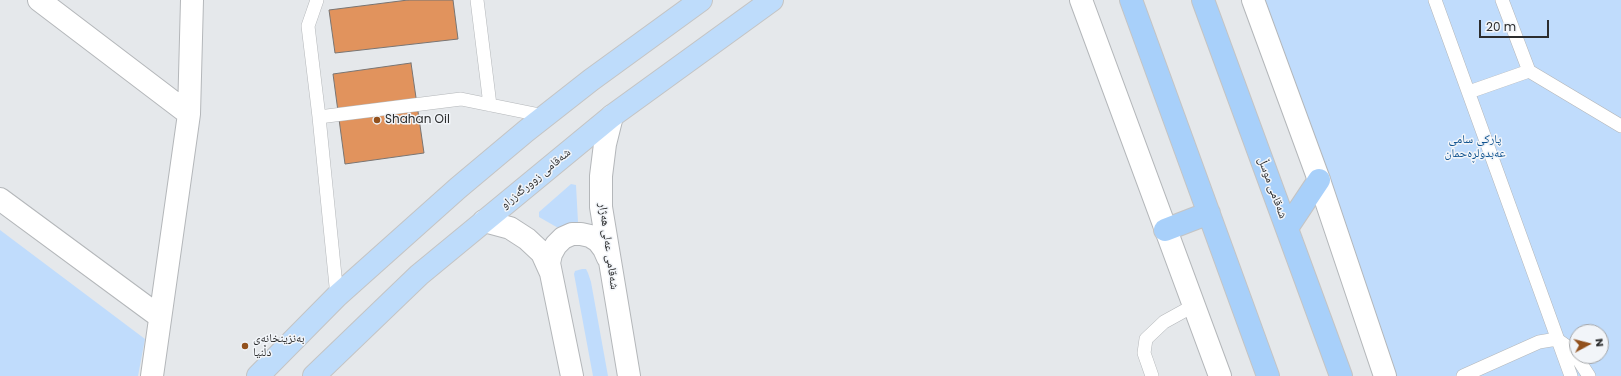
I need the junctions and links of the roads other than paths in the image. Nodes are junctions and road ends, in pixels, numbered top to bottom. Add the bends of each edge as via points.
1 (39, 0) edge
2 (192, 0) edge
3 (318, 0) edge
4 (476, 0) edge
5 (701, 0) edge
6 (772, 0) edge
7 (1081, 0) edge
8 (1131, 0) edge
9 (1203, 0) edge
10 (1253, 0) edge
11 (1435, 0) edge
12 (1502, 0) edge
13 (1529, 70) junction
14 (1469, 92) junction
15 (490, 105) junction
16 (189, 114) junction
17 (545, 116) junction
18 (612, 116) junction
19 (319, 117) junction
20 (1621, 126) edge
21 (1319, 180) junction
22 (0, 199) edge
23 (1209, 213) junction
24 (484, 221) junction
25 (1287, 228) junction
26 (1165, 230) junction
27 (608, 259) junction
28 (551, 273) junction
29 (337, 296) junction
30 (1193, 306) junction
31 (160, 318) junction
32 (1558, 340) junction
33 (152, 376) edge
34 (258, 376) edge
35 (314, 376) edge
36 (572, 376) edge
37 (629, 376) edge
38 (1152, 376) edge
39 (1220, 376) edge
40 (1268, 376) edge
41 (1341, 376) edge
42 (1385, 376) edge
43 (1464, 376) edge
44 (1571, 376) edge
45 (1589, 376) edge

1 - 16 street
2 - 16 street
3 - 19 lane via 308,26
4 - 15 lane
5 - 17 main road via 590,80
6 - 18 main road, شەقامی زوورگەزراو
7 - 26 street
8 - 23 highway
9 - 25 highway, شەقامی موسڵ
10 - 21 street
11 - 14 lane
12 - 13 lane
13 - 14 lane
13 - 20 lane
14 - 32 lane
15 - 17 lane
15 - 19 lane via 461,99
16 - 31 street
17 - 29 main road via 458,188
18 - 24 main road, شەقامی زوورگەزراو
18 - 27 street, شەقامی عەلی هەژار via 601,176 601,208
19 - 29 lane
21 - 25 highway
21 - 42 street
22 - 31 street
23 - 26 highway
23 - 40 highway
24 - 28 street via 510,228 527,239 542,253
24 - 35 main road, شەقامی زوورگەزراو via 419,275
25 - 41 highway, شەقامی موسڵ
26 - 30 street
27 - 28 street via 598,241 590,236 572,234 559,242 551,254
27 - 37 street, شەقامی عەلی هەژار
28 - 36 street
29 - 34 main road
30 - 38 lane via 1164,322 1146,339 1144,353
30 - 39 street
31 - 33 street
32 - 43 lane via 1539,342
32 - 44 lane
32 - 45 lane via 1572,350

